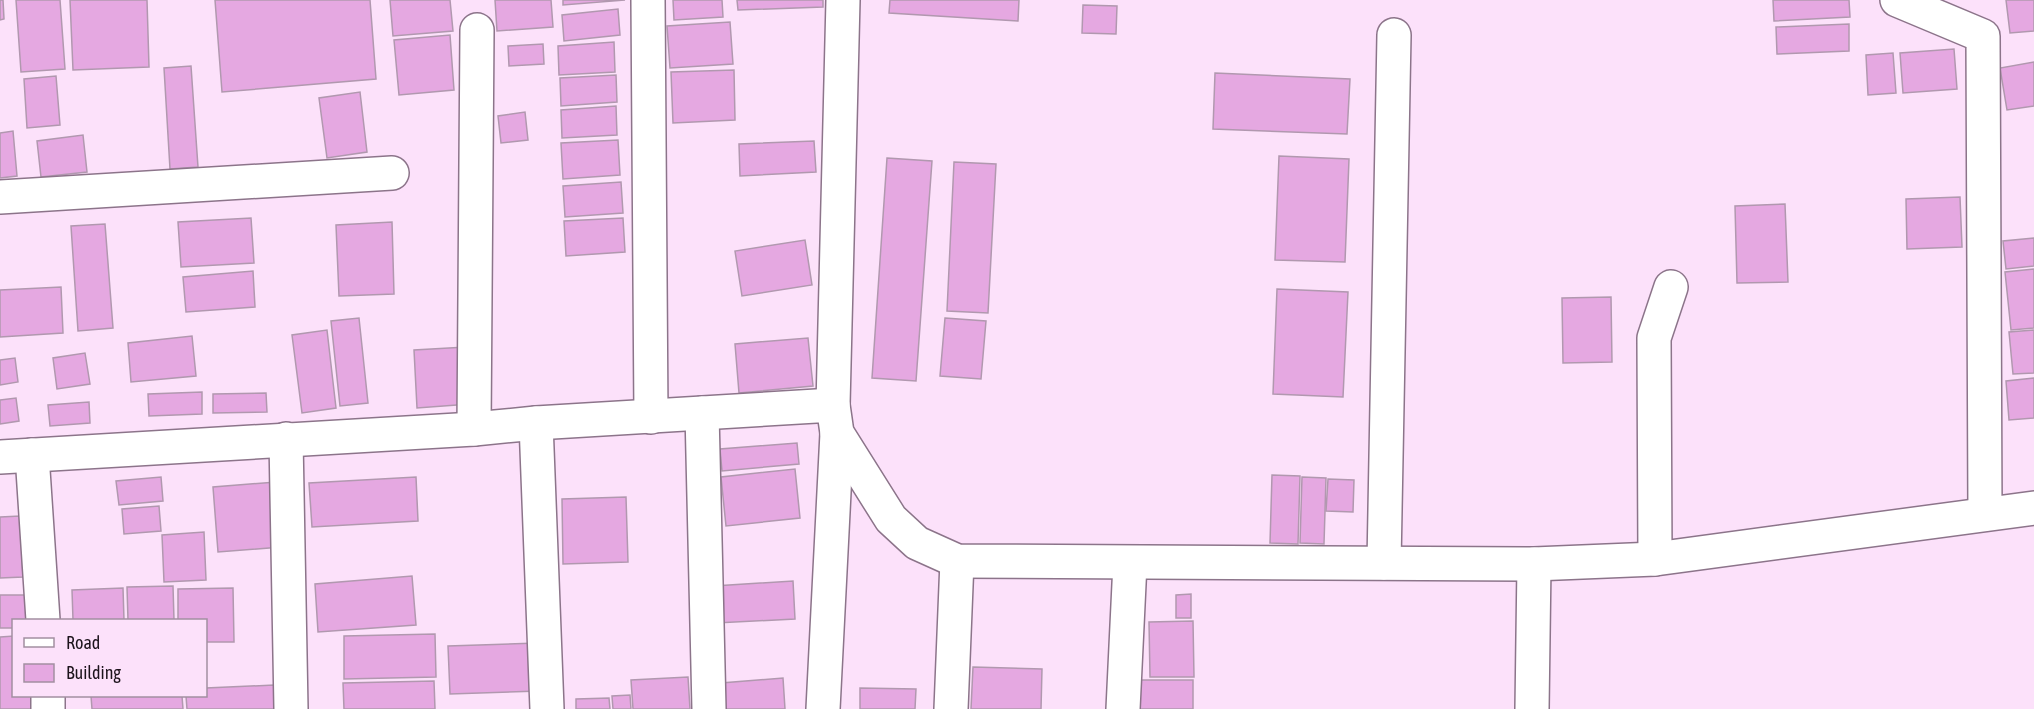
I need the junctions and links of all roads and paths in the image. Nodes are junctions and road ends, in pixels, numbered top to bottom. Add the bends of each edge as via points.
1 (648, 0) edge
2 (843, 0) edge
3 (1897, 0) edge
4 (477, 30) dead end
5 (1394, 35) dead end
6 (392, 173) dead end
7 (0, 197) edge
8 (1671, 287) dead end
9 (702, 413) junction
10 (651, 417) junction
11 (835, 419) junction
12 (536, 423) junction
13 (474, 429) junction
14 (286, 439) junction
15 (32, 455) junction
16 (0, 458) edge
17 (2034, 508) edge
18 (1986, 514) junction
19 (1655, 559) junction
20 (957, 561) junction
21 (1130, 563) junction
22 (1384, 564) junction
23 (1534, 564) junction
24 (43, 619) edge
25 (291, 709) edge
26 (548, 709) edge
27 (709, 709) edge
28 (823, 709) edge
29 (951, 709) edge
30 (1123, 709) edge
31 (1532, 709) edge

1 - 10 street
2 - 11 street
3 - 18 street via 1983,36
4 - 13 street
5 - 22 street
6 - 7 street
8 - 19 street via 1654,338
9 - 10 street
9 - 11 street
9 - 27 street
10 - 12 street
11 - 20 street via 891,519 917,543
11 - 28 street
12 - 13 street
12 - 26 street
13 - 14 street
14 - 15 street
14 - 25 street
15 - 16 street
15 - 24 street
17 - 18 street
18 - 19 street
19 - 23 street
20 - 21 street
20 - 29 street
21 - 22 street
21 - 30 street
22 - 23 street
23 - 31 street

